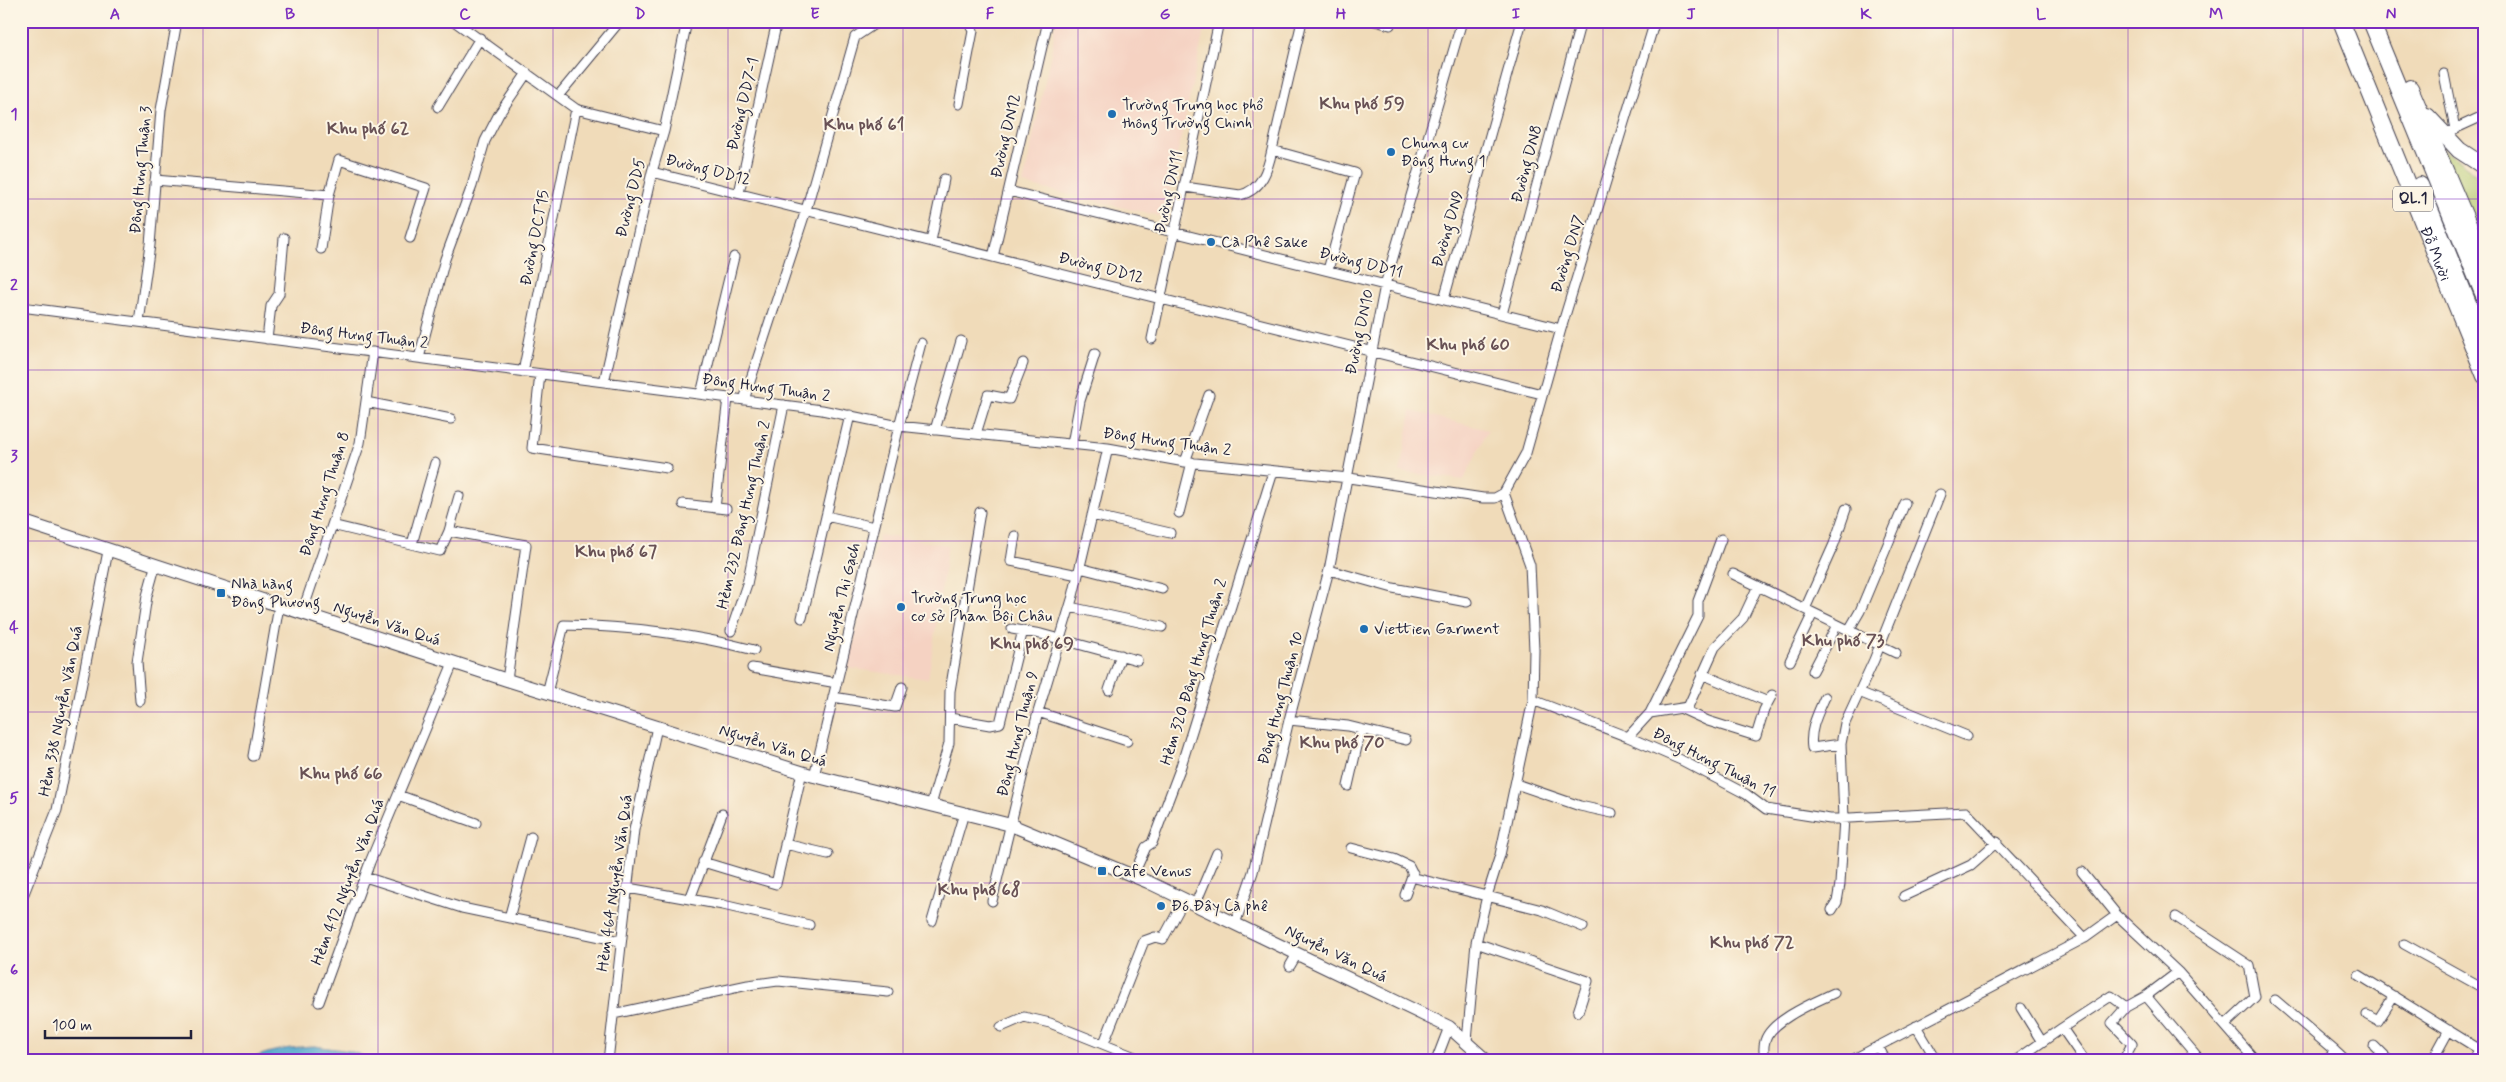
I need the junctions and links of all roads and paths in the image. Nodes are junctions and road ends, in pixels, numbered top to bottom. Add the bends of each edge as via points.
1 (177, 21) edge
2 (454, 21) edge
3 (620, 21) edge
4 (687, 21) edge
5 (777, 21) edge
6 (879, 21) edge
7 (968, 21) edge
8 (1048, 21) edge
9 (1219, 21) edge
10 (1302, 21) edge
11 (1375, 21) edge
12 (1391, 21) edge
13 (1462, 21) edge
14 (1522, 21) edge
15 (1581, 21) edge
16 (1655, 21) edge
17 (2341, 21) edge
18 (2353, 21) edge
19 (2371, 21) edge
20 (2383, 21) edge
21 (480, 38) junction
22 (2390, 69) junction
23 (527, 73) junction
24 (2444, 74) dead end
25 (558, 96) junction
26 (2415, 101) junction
27 (959, 104) dead end
28 (438, 107) dead end
29 (576, 109) junction
30 (2485, 115) edge
31 (664, 131) junction
32 (2449, 132) junction
33 (2418, 138) junction
34 (1272, 150) junction
35 (2485, 168) edge
36 (652, 172) junction
37 (155, 180) junction
38 (944, 180) dead end
39 (1185, 188) junction
40 (1009, 190) junction
41 (739, 193) junction
42 (330, 195) junction
43 (806, 210) junction
44 (1176, 232) junction
45 (284, 238) dead end
46 (410, 238) dead end
47 (931, 241) junction
48 (321, 249) dead end
49 (734, 257) dead end
50 (993, 257) junction
51 (2485, 264) edge
52 (1328, 270) junction
53 (1385, 285) junction
54 (2485, 298) edge
55 (1161, 299) junction
56 (1444, 300) junction
57 (21, 307) edge
58 (1502, 314) junction
59 (139, 322) junction
60 (1561, 329) junction
61 (267, 339) junction
62 (1152, 339) dead end
63 (961, 341) dead end
64 (921, 343) dead end
65 (2485, 344) edge
66 (373, 352) junction
67 (1371, 352) junction
68 (1095, 354) dead end
69 (419, 358) junction
70 (1023, 363) dead end
71 (523, 372) junction
72 (540, 374) junction
73 (2485, 376) edge
74 (604, 382) junction
75 (701, 394) junction
76 (1542, 394) junction
77 (1209, 395) dead end
78 (728, 398) junction
79 (744, 400) junction
80 (366, 402) junction
81 (784, 405) junction
82 (850, 415) junction
83 (451, 419) dead end
84 (899, 426) junction
85 (935, 430) junction
86 (976, 434) junction
87 (1072, 444) junction
88 (1108, 448) junction
89 (1188, 462) junction
90 (435, 463) dead end
91 (667, 468) dead end
92 (1273, 472) junction
93 (1349, 478) junction
94 (1504, 492) junction
95 (1940, 494) dead end
96 (460, 496) dead end
97 (1905, 503) dead end
98 (683, 504) dead end
99 (715, 508) junction
100 (726, 509) dead end
101 (1846, 509) dead end
102 (980, 512) dead end
103 (1180, 513) dead end
104 (1092, 515) junction
105 (826, 516) junction
106 (21, 522) edge
107 (332, 525) junction
108 (874, 527) junction
109 (449, 531) junction
110 (1170, 533) dead end
111 (1015, 536) dead end
112 (1721, 540) dead end
113 (412, 544) junction
114 (108, 551) junction
115 (155, 567) junction
116 (1329, 570) junction
117 (1079, 571) junction
118 (1732, 574) dead end
119 (1758, 586) junction
120 (1162, 590) dead end
121 (1467, 602) dead end
122 (279, 606) junction
123 (1070, 607) junction
124 (1809, 611) junction
125 (302, 613) junction
126 (802, 618) dead end
127 (1837, 624) junction
128 (1162, 627) dead end
129 (1012, 629) dead end
130 (1022, 630) junction
131 (1848, 630) junction
132 (732, 631) dead end
133 (1059, 638) junction
134 (1879, 645) junction
135 (754, 650) dead end
136 (1896, 653) dead end
137 (1121, 655) junction
138 (1137, 660) dead end
139 (1790, 661) dead end
140 (453, 663) junction
141 (752, 668) dead end
142 (1813, 671) dead end
143 (1702, 674) junction
144 (507, 680) junction
145 (837, 683) junction
146 (902, 687) dead end
147 (1109, 690) dead end
148 (1859, 692) junction
149 (547, 693) junction
150 (833, 696) junction
151 (1825, 697) dead end
152 (1533, 700) junction
153 (140, 701) dead end
154 (1682, 710) junction
155 (1038, 712) junction
156 (1650, 713) junction
157 (950, 718) junction
158 (1289, 720) junction
159 (658, 727) junction
160 (1361, 729) junction
161 (1967, 736) dead end
162 (1628, 737) junction
163 (1406, 740) dead end
164 (1127, 741) dead end
165 (1841, 744) junction
166 (253, 756) dead end
167 (802, 772) junction
168 (814, 776) junction
169 (1516, 784) junction
170 (1348, 786) dead end
171 (398, 795) junction
172 (931, 805) junction
173 (964, 813) junction
174 (1612, 813) dead end
175 (722, 814) dead end
176 (1844, 818) junction
177 (476, 823) dead end
178 (1010, 825) junction
179 (530, 837) dead end
180 (1997, 842) junction
181 (785, 844) junction
182 (1351, 848) dead end
183 (1217, 853) dead end
184 (828, 854) dead end
185 (703, 862) junction
186 (2082, 872) dead end
187 (1412, 873) junction
188 (1132, 876) junction
189 (365, 877) junction
190 (628, 888) junction
191 (1405, 894) dead end
192 (1487, 896) junction
193 (1904, 896) dead end
194 (690, 899) junction
195 (21, 901) edge
196 (992, 901) dead end
197 (1190, 902) junction
198 (1832, 910) dead end
199 (2117, 915) junction
200 (2176, 917) dead end
201 (509, 918) junction
202 (932, 922) dead end
203 (1235, 924) junction
204 (810, 925) dead end
205 (1583, 927) dead end
206 (2085, 938) junction
207 (620, 941) junction
208 (1476, 943) junction
209 (2404, 944) dead end
210 (1297, 954) junction
211 (1290, 966) dead end
212 (2178, 972) junction
213 (2359, 975) dead end
214 (2485, 989) edge
215 (888, 992) dead end
216 (1834, 993) dead end
217 (2146, 996) junction
218 (2394, 996) junction
219 (2275, 1000) dead end
220 (319, 1002) dead end
221 (2126, 1007) junction
222 (2021, 1008) dead end
223 (1578, 1012) dead end
224 (613, 1014) junction
225 (2367, 1015) dead end
226 (2225, 1025) junction
227 (1001, 1026) dead end
228 (1916, 1026) junction
229 (1449, 1027) junction
230 (2062, 1028) junction
231 (2449, 1030) junction
232 (1467, 1041) junction
233 (2042, 1042) junction
234 (1104, 1043) junction
235 (1878, 1046) junction
236 (2374, 1046) dead end
237 (2335, 1051) junction
238 (2481, 1053) edge
239 (2123, 1060) edge
240 (608, 1061) edge
241 (1146, 1061) edge
242 (1436, 1061) edge
243 (1487, 1061) edge
244 (1765, 1061) edge
245 (1850, 1061) edge
246 (1886, 1061) edge
247 (1937, 1061) edge
248 (2015, 1061) edge
249 (2085, 1061) edge
250 (2200, 1061) edge
251 (2256, 1061) edge
252 (2327, 1061) edge
253 (2346, 1061) edge
254 (2389, 1061) edge
255 (2432, 1061) edge

1 - 37 street, Đông Hưng Thuận 3 via 165,81
2 - 21 street
3 - 25 street
4 - 31 street, Đường DD5
5 - 41 street, Đường DD7-1
6 - 43 street via 855,37
7 - 27 street via 973,31
8 - 40 street, Đường DN12
9 - 39 street, Đường DN11
10 - 34 street
11 - 12 street via 1390,25
13 - 53 street, Đường DN10
14 - 56 street, Đường DN9
15 - 58 street, Đường DN8
16 - 60 street, Đường DN7
17 - 73 highway, Đỗ Mười / QL.1
18 - 65 highway, Đỗ Mười / QL.1
19 - 22 highway, Đỗ Mười / QL.1
20 - 26 highway, QL.1
21 - 23 street
21 - 28 street
22 - 26 highway
22 - 33 highway, Đỗ Mười / QL.1
23 - 25 street
23 - 69 street via 484,140 472,186 445,259
24 - 32 street
25 - 29 street
26 - 32 highway
26 - 33 highway
26 - 51 highway, QL.1
29 - 31 street
29 - 71 street, Đường DCT15
30 - 32 street
31 - 36 street, Đường DD5
32 - 35 highway via 2459,150
33 - 54 highway, Đỗ Mười / QL.1
34 - 39 street via 1262,179 1246,194
34 - 52 street via 1355,173
36 - 41 street, Đường DD12
36 - 74 street, Đường DD5
37 - 42 street
37 - 59 street, Đông Hưng Thuận 3
38 - 47 street
39 - 44 street, Đường DN11
40 - 44 street, Đường DD11
40 - 50 street, Đường DN12
41 - 43 street, Đường DD12
42 - 46 street via 339,160 426,188
42 - 48 street
43 - 47 street, Đường DD12
43 - 79 street
44 - 52 street, Đường DD11
44 - 55 street, Đường DN11
45 - 61 street via 279,294 271,306
47 - 50 street, Đường DD12
49 - 75 street
50 - 55 street, Đường DD12
52 - 53 street, Đường DD11
53 - 56 street, Đường DD11
53 - 67 street, Đường DN10
55 - 62 street, Đường DN11
55 - 67 street, Đường DD12
56 - 58 street, Đường DD11
57 - 59 street, Đông Hưng Thuận 2
58 - 60 street, Đường DD11
59 - 61 street, Đông Hưng Thuận 2
60 - 76 street, Đường DN7
61 - 66 street, Đông Hưng Thuận 2
63 - 85 street
64 - 84 street, Nguyễn Thị Gạch
66 - 69 street, Đông Hưng Thuận 2
66 - 80 street, Đông Hưng Thuận 8
67 - 76 street, Đường DD12
67 - 93 street, Đường DN10
68 - 87 street via 1080,401
69 - 71 street, Đông Hưng Thuận 2
70 - 86 street via 1009,399 988,395
71 - 72 street, Đông Hưng Thuận 2
72 - 74 street, Đông Hưng Thuận 2
72 - 91 street via 532,448
74 - 75 street, Đông Hưng Thuận 2
75 - 78 street, Đông Hưng Thuận 2
76 - 94 street, Đường DN7 via 1526,453
77 - 89 street
78 - 79 street, Đông Hưng Thuận 2
78 - 99 street
79 - 81 street, Đông Hưng Thuận 2
80 - 83 street
80 - 107 street, Đông Hưng Thuận 8 via 360,443
81 - 82 street, Đông Hưng Thuận 2
81 - 132 street, Hẻm 232 Đông Hưng Thuận 2 via 747,584
82 - 84 street, Đông Hưng Thuận 2
82 - 105 street
84 - 85 street, Đông Hưng Thuận 2
84 - 108 street, Nguyễn Thị Gạch
85 - 86 street, Đông Hưng Thuận 2
86 - 87 street, Đông Hưng Thuận 2
87 - 88 street, Đông Hưng Thuận 2
88 - 89 street, Đông Hưng Thuận 2
88 - 104 street, Đông Hưng Thuận 9
89 - 92 street, Đông Hưng Thuận 2
89 - 103 street
90 - 113 street
92 - 93 street, Đông Hưng Thuận 2
92 - 188 street, Hẻm 320 Đông Hưng Thuận 2 via 1180,769 1152,843 1146,847
93 - 94 street, Đông Hưng Thuận 2 via 1483,498 1495,498
93 - 116 street, Đông Hưng Thuận 10
94 - 152 street via 1530,565
95 - 134 street
96 - 109 street
97 - 131 street via 1860,611
98 - 99 street
99 - 100 street
101 - 124 street
102 - 157 street via 950,691
104 - 110 street
104 - 117 street, Đông Hưng Thuận 9
105 - 108 street
105 - 126 street
106 - 114 main road, Nguyễn Văn Quá
107 - 113 street
107 - 125 street, Đông Hưng Thuận 8
108 - 145 street, Nguyễn Thị Gạch
109 - 113 street via 440,551
109 - 144 street via 526,545
111 - 117 street via 1011,560
112 - 156 street via 1698,601 1698,616
114 - 115 main road, Nguyễn Văn Quá
114 - 195 street, Hẻm 338 Nguyễn Văn Quá via 57,810
115 - 122 main road, Nguyễn Văn Quá
115 - 153 street via 137,662
116 - 121 street via 1393,588
116 - 158 street, Đông Hưng Thuận 10
117 - 120 street
117 - 123 street, Đông Hưng Thuận 9
118 - 119 street
119 - 124 street
119 - 143 street via 1743,618 1715,647
122 - 125 main road, Nguyễn Văn Quá
122 - 166 street
123 - 128 street
123 - 133 street, Đông Hưng Thuận 9
124 - 127 street
124 - 139 street
125 - 140 main road, Nguyễn Văn Quá
127 - 131 street
127 - 142 street
129 - 130 street
130 - 133 street
130 - 157 street via 1000,723
131 - 134 street
133 - 137 street
133 - 155 street, Đông Hưng Thuận 9
134 - 136 street
134 - 148 street
135 - 149 street via 681,634 564,625
137 - 138 street
137 - 147 street
140 - 144 main road, Nguyễn Văn Quá
140 - 171 street, Hẻm 412 Nguyễn Văn Quá
141 - 145 street
143 - 154 street via 1688,707
143 - 154 street via 1770,698 1756,736
144 - 149 main road, Nguyễn Văn Quá
145 - 150 street, Nguyễn Thị Gạch
146 - 150 street via 895,706
148 - 161 street
148 - 165 street via 1845,723
149 - 159 main road, Nguyễn Văn Quá
150 - 168 street, Nguyễn Thị Gạch
151 - 165 street via 1815,722 1812,748
152 - 162 street, Đông Hưng Thuận 11
152 - 169 street
154 - 156 street
155 - 164 street
155 - 178 street, Đông Hưng Thuận 9
156 - 162 street
157 - 172 street via 949,743
158 - 160 street
158 - 203 street, Đông Hưng Thuận 10 via 1253,872
159 - 167 main road, Nguyễn Văn Quá
159 - 190 street, Hẻm 464 Nguyễn Văn Quá via 634,830
160 - 163 street
160 - 170 street
162 - 176 street, Đông Hưng Thuận 11 via 1681,760 1746,794 1766,809
165 - 176 street
167 - 168 main road, Nguyễn Văn Quá
167 - 181 street
168 - 172 main road, Nguyễn Văn Quá
169 - 174 street via 1580,806
169 - 192 street
171 - 177 street
171 - 189 street, Hẻm 412 Nguyễn Văn Quá
172 - 173 main road, Nguyễn Văn Quá
173 - 178 main road, Nguyễn Văn Quá
173 - 202 street
175 - 185 street
176 - 180 street, Đông Hưng Thuận 11 via 1966,812
176 - 198 street via 1840,884
178 - 188 main road, Nguyễn Văn Quá
178 - 196 street, Đông Hưng Thuận 9
179 - 201 street
180 - 193 street via 1971,864
180 - 206 street, Đông Hưng Thuận 11
181 - 184 street
181 - 185 street via 776,884
182 - 187 street via 1394,858 1409,866
183 - 197 street
185 - 194 street
186 - 199 street
187 - 191 street
187 - 192 street via 1415,878
188 - 197 main road, Nguyễn Văn Quá
189 - 201 street via 462,908
189 - 220 street, Hẻm 412 Nguyễn Văn Quá
190 - 194 street
190 - 207 street, Hẻm 464 Nguyễn Văn Quá
192 - 205 street via 1542,910
192 - 208 street
194 - 204 street
197 - 203 main road, Nguyễn Văn Quá
197 - 234 street via 1163,938 1144,941
199 - 206 street
199 - 212 street
200 - 226 street via 2249,965 2255,998
201 - 207 street
203 - 210 main road, Nguyễn Văn Quá
206 - 228 street
207 - 224 street, Hẻm 464 Nguyễn Văn Quá
208 - 223 street via 1588,981
208 - 232 street
209 - 214 street
210 - 211 street
210 - 229 main road, Nguyễn Văn Quá
212 - 217 street
212 - 226 street
213 - 218 street
215 - 224 street via 778,981
216 - 244 street via 1793,1012 1771,1032 1764,1041
217 - 221 street
217 - 250 street
218 - 225 street via 2378,1021
218 - 231 street
219 - 237 street
221 - 230 street via 2111,996
221 - 239 street via 2112,1023 2132,1044
222 - 233 street
224 - 240 street, Hẻm 464 Nguyễn Văn Quá
226 - 251 street
227 - 234 street via 1024,1017
228 - 235 street
228 - 247 street
229 - 232 main road, Nguyễn Văn Quá
229 - 242 street
230 - 233 street
230 - 249 street
231 - 238 street
231 - 255 street
232 - 243 main road, Nguyễn Văn Quá
233 - 248 street
234 - 241 street
235 - 245 street
235 - 246 street
236 - 254 street
237 - 252 street
237 - 253 street

